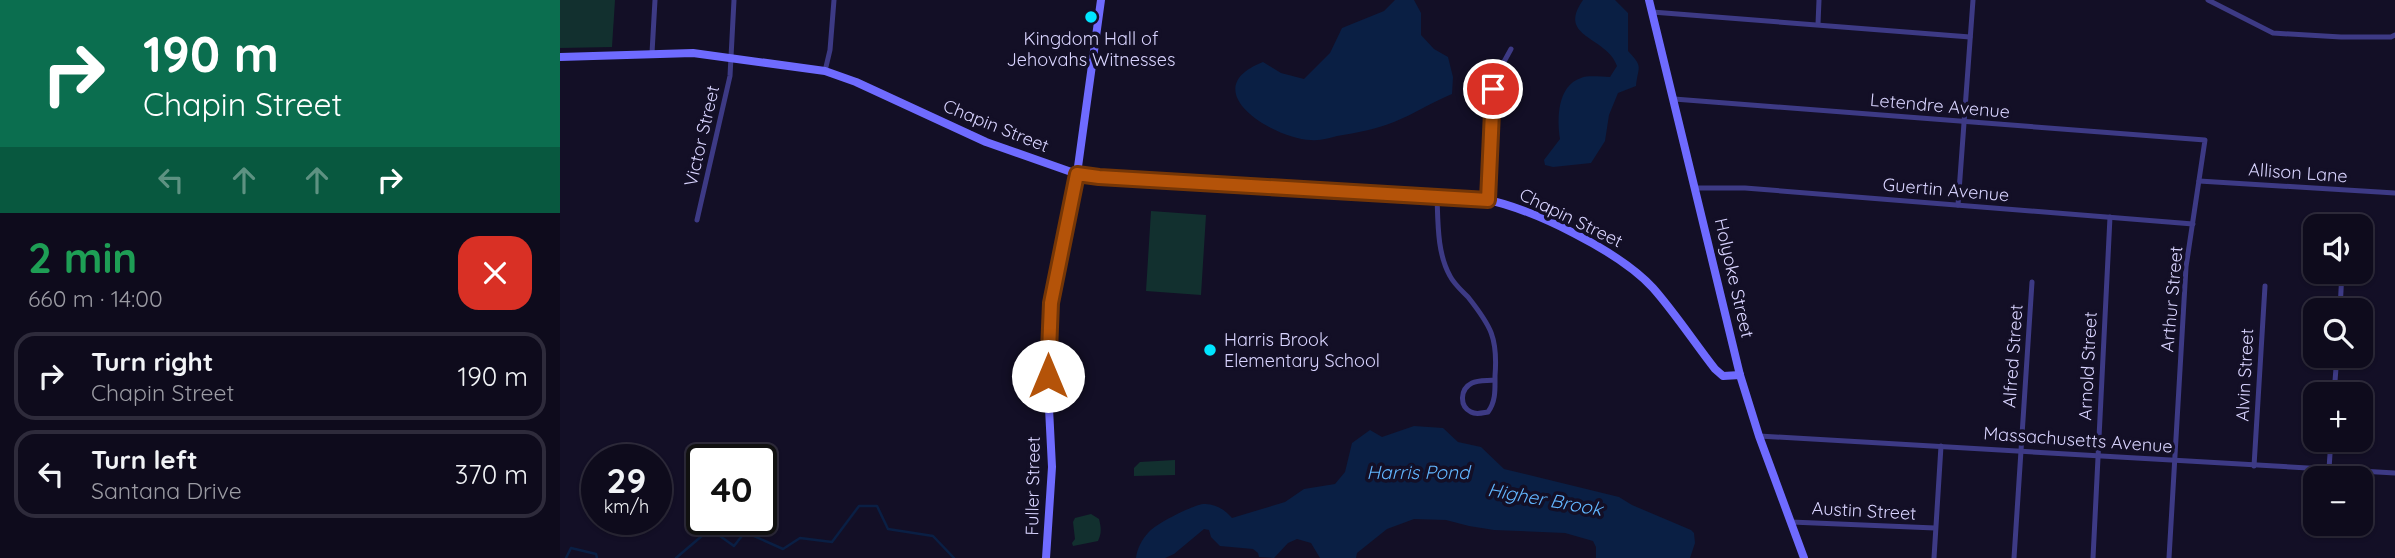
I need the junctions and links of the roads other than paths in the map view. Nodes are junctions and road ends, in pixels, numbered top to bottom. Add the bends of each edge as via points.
1 (656, 0) edge
2 (734, 0) edge
3 (834, 0) edge
4 (1101, 0) edge
5 (1649, 0) edge
6 (1819, 0) edge
7 (1973, 0) edge
8 (2208, 0) edge
9 (1652, 12) junction
10 (1818, 24) junction
11 (2395, 34) edge
12 (1970, 37) junction
13 (1511, 49) dead end
14 (652, 53) junction
15 (560, 57) edge
16 (732, 58) junction
17 (825, 71) junction
18 (1674, 99) junction
19 (1963, 122) junction
20 (2204, 141) joint
21 (1077, 174) junction
22 (2199, 181) junction
23 (1696, 188) junction
24 (2395, 193) edge
25 (1437, 196) junction
26 (1488, 200) junction
27 (1958, 205) junction
28 (2110, 217) junction
29 (697, 220) dead end
30 (2193, 224) junction
31 (2032, 282) dead end
32 (2265, 286) dead end
33 (1740, 375) junction
34 (1495, 380) junction
35 (1759, 436) junction
36 (1941, 446) junction
37 (2020, 452) junction
38 (2098, 456) junction
39 (2175, 460) junction
40 (2254, 466) junction
41 (2303, 468) edge
42 (2373, 472) edge
43 (2395, 473) edge
44 (1791, 522) junction
45 (1935, 528) junction
46 (1046, 558) edge
47 (1804, 558) edge
48 (1934, 558) edge
49 (2014, 558) edge
50 (2093, 558) edge
51 (2169, 558) edge

1 - 14 street
2 - 16 street, Victor Street
3 - 17 street
4 - 21 main road, Fuller Street
5 - 9 main road, Holyoke Street
6 - 10 street
7 - 12 street
8 - 11 street via 2273,33
9 - 10 street
9 - 18 main road, Holyoke Street
10 - 12 street
12 - 19 street
13 - 26 street via 1493,89
14 - 15 main road, Chapin Street
14 - 16 main road, Chapin Street
16 - 17 main road, Chapin Street
16 - 29 street, Victor Street
17 - 21 main road, Chapin Street via 986,142
18 - 19 street, Letendre Avenue
18 - 23 main road, Holyoke Street
19 - 20 street, Letendre Avenue
19 - 27 street
20 - 22 street, Arthur Street
21 - 25 main road, Chapin Street
21 - 46 main road, Fuller Street via 1048,334 1052,467
22 - 24 street, Allison Lane
22 - 30 street, Arthur Street
23 - 27 street, Guertin Avenue
23 - 33 main road, Holyoke Street
25 - 26 main road, Chapin Street
25 - 34 street via 1444,260 1450,277 1492,331 1497,353
26 - 33 main road, Chapin Street via 1520,208 1615,256 1653,288 1715,369 1723,376
27 - 28 street, Guertin Avenue
28 - 30 street, Guertin Avenue
28 - 38 street, Arnold Street
30 - 39 street, Arthur Street via 2186,267
31 - 37 street, Alfred Street
32 - 40 street, Alvin Street
33 - 35 main road, Holyoke Street
34 - 34 street via 1494,404 1488,412 1477,414 1463,406 1466,388
35 - 36 street, Massachusetts Avenue
35 - 44 main road, Holyoke Street
36 - 37 street, Massachusetts Avenue
36 - 45 street
37 - 38 street, Massachusetts Avenue
37 - 49 street, Alfred Street
38 - 39 street, Massachusetts Avenue
38 - 50 street, Arnold Street
39 - 40 street, Massachusetts Avenue
39 - 51 street, Arthur Street
40 - 41 street, Massachusetts Avenue
42 - 43 street, Massachusetts Avenue
44 - 45 street, Austin Street
44 - 47 main road, Holyoke Street
45 - 48 street

